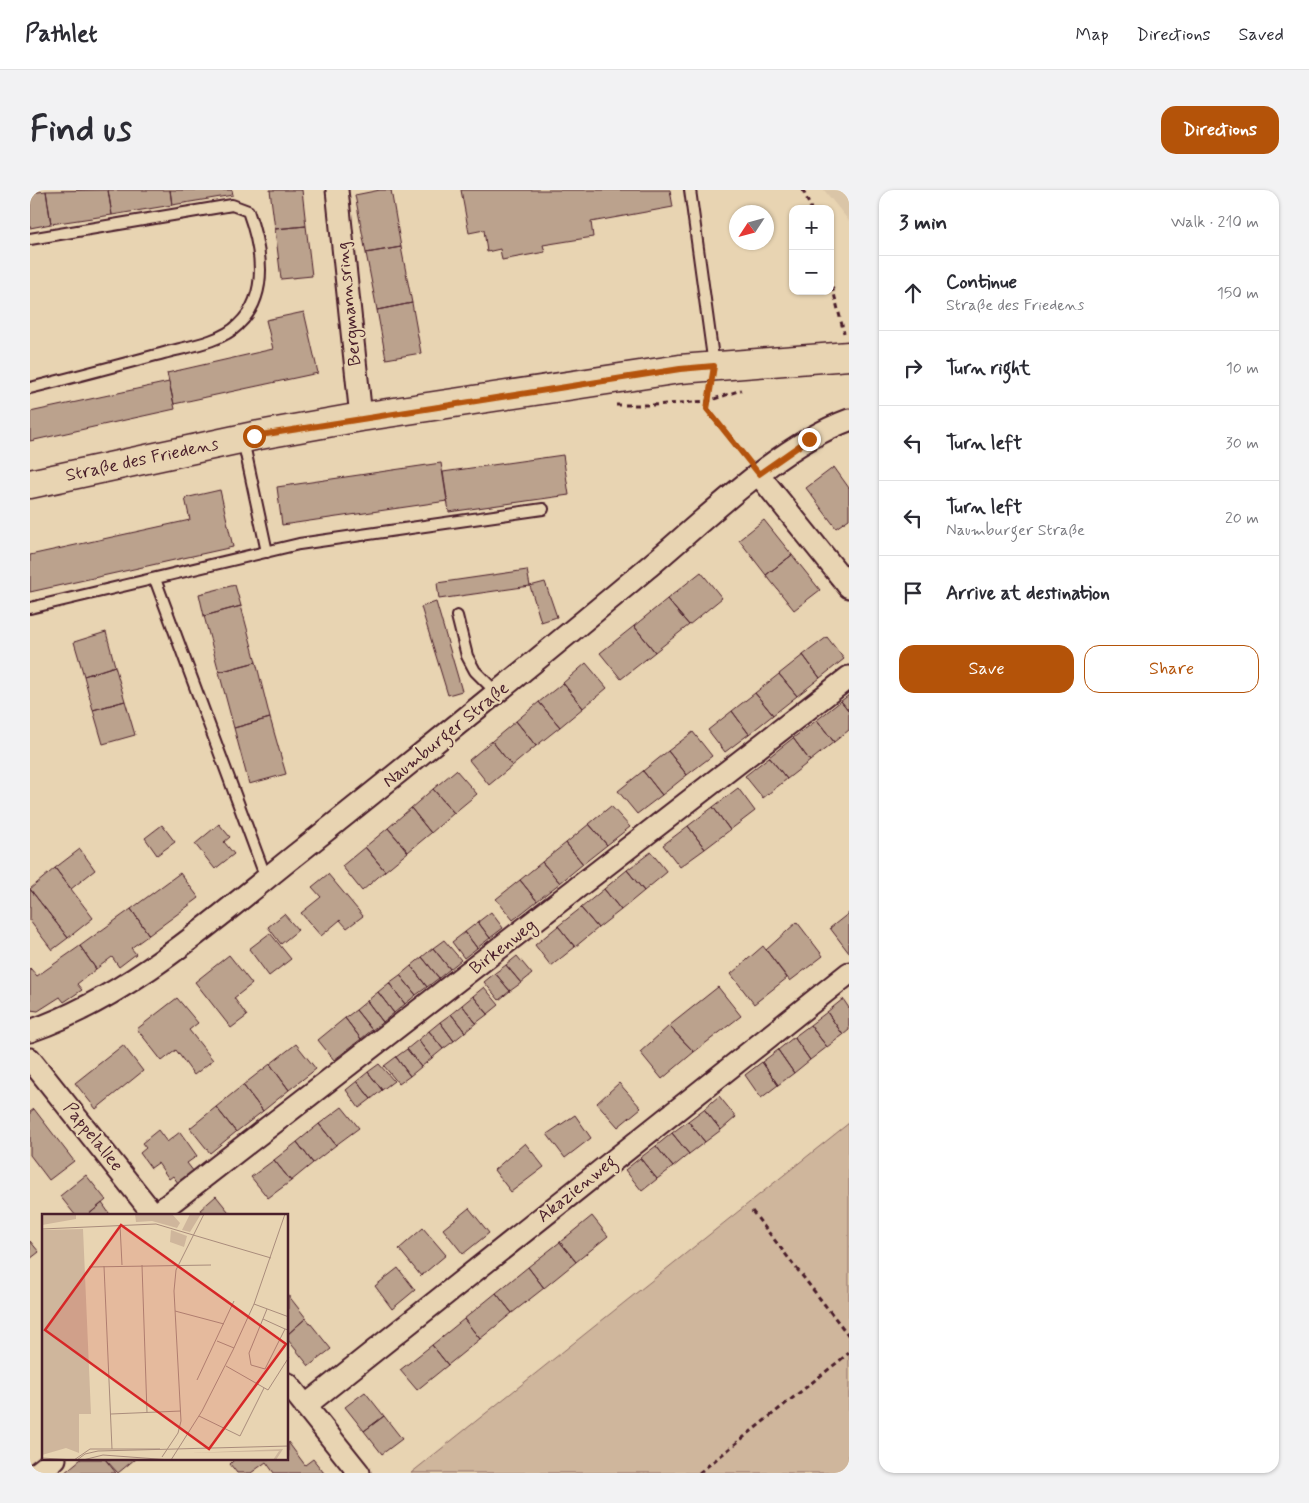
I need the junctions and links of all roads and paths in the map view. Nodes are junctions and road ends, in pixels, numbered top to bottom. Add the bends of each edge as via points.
1 (337, 190) edge
2 (690, 190) edge
3 (803, 190) edge
4 (809, 205) edge
5 (30, 239) edge
6 (834, 294) edge
7 (848, 348) edge
8 (714, 366) junction
9 (30, 388) edge
10 (743, 389) dead end
11 (708, 401) junction
12 (606, 405) dead end
13 (361, 418) junction
14 (849, 420) edge
15 (242, 438) junction
16 (759, 474) junction
17 (30, 484) edge
18 (543, 509) dead end
19 (266, 552) junction
20 (155, 579) junction
21 (849, 587) edge
22 (30, 608) edge
23 (457, 616) dead end
24 (849, 677) edge
25 (498, 694) junction
26 (266, 878) junction
27 (849, 973) edge
28 (30, 1031) edge
29 (30, 1059) edge
30 (752, 1211) dead end
31 (154, 1214) edge
32 (156, 1214) edge
33 (849, 1336) edge
34 (849, 1353) edge
35 (289, 1385) edge
36 (305, 1406) junction
37 (54, 1460) edge
38 (38, 1473) edge
39 (359, 1473) edge
40 (699, 1473) edge

1 - 13 street, Bergmannsring
2 - 8 lane
3 - 4 path
5 - 9 lane via 232,205 248,211 258,239 260,289 238,326 210,341
6 - 7 path
7 - 8 street, Straße des Friedens
8 - 11 path
8 - 13 street, Straße des Friedens
10 - 11 path
11 - 12 path
11 - 16 path via 707,409
13 - 15 street, Straße des Friedens
14 - 16 street, Naumburger Straße via 809,439
15 - 17 street, Straße des Friedens
15 - 19 lane
16 - 21 street
16 - 25 street, Naumburger Straße
18 - 19 lane via 299,544
19 - 20 lane
20 - 22 lane
20 - 26 lane
23 - 25 lane via 475,671
24 - 32 street, Birkenweg
25 - 26 street, Naumburger Straße
26 - 28 street, Naumburger Straße via 171,954 109,995 57,1022
27 - 36 street, Akazienweg
29 - 31 street, Pappelallee
30 - 33 path
34 - 40 path
35 - 36 street
36 - 39 street
37 - 38 street

